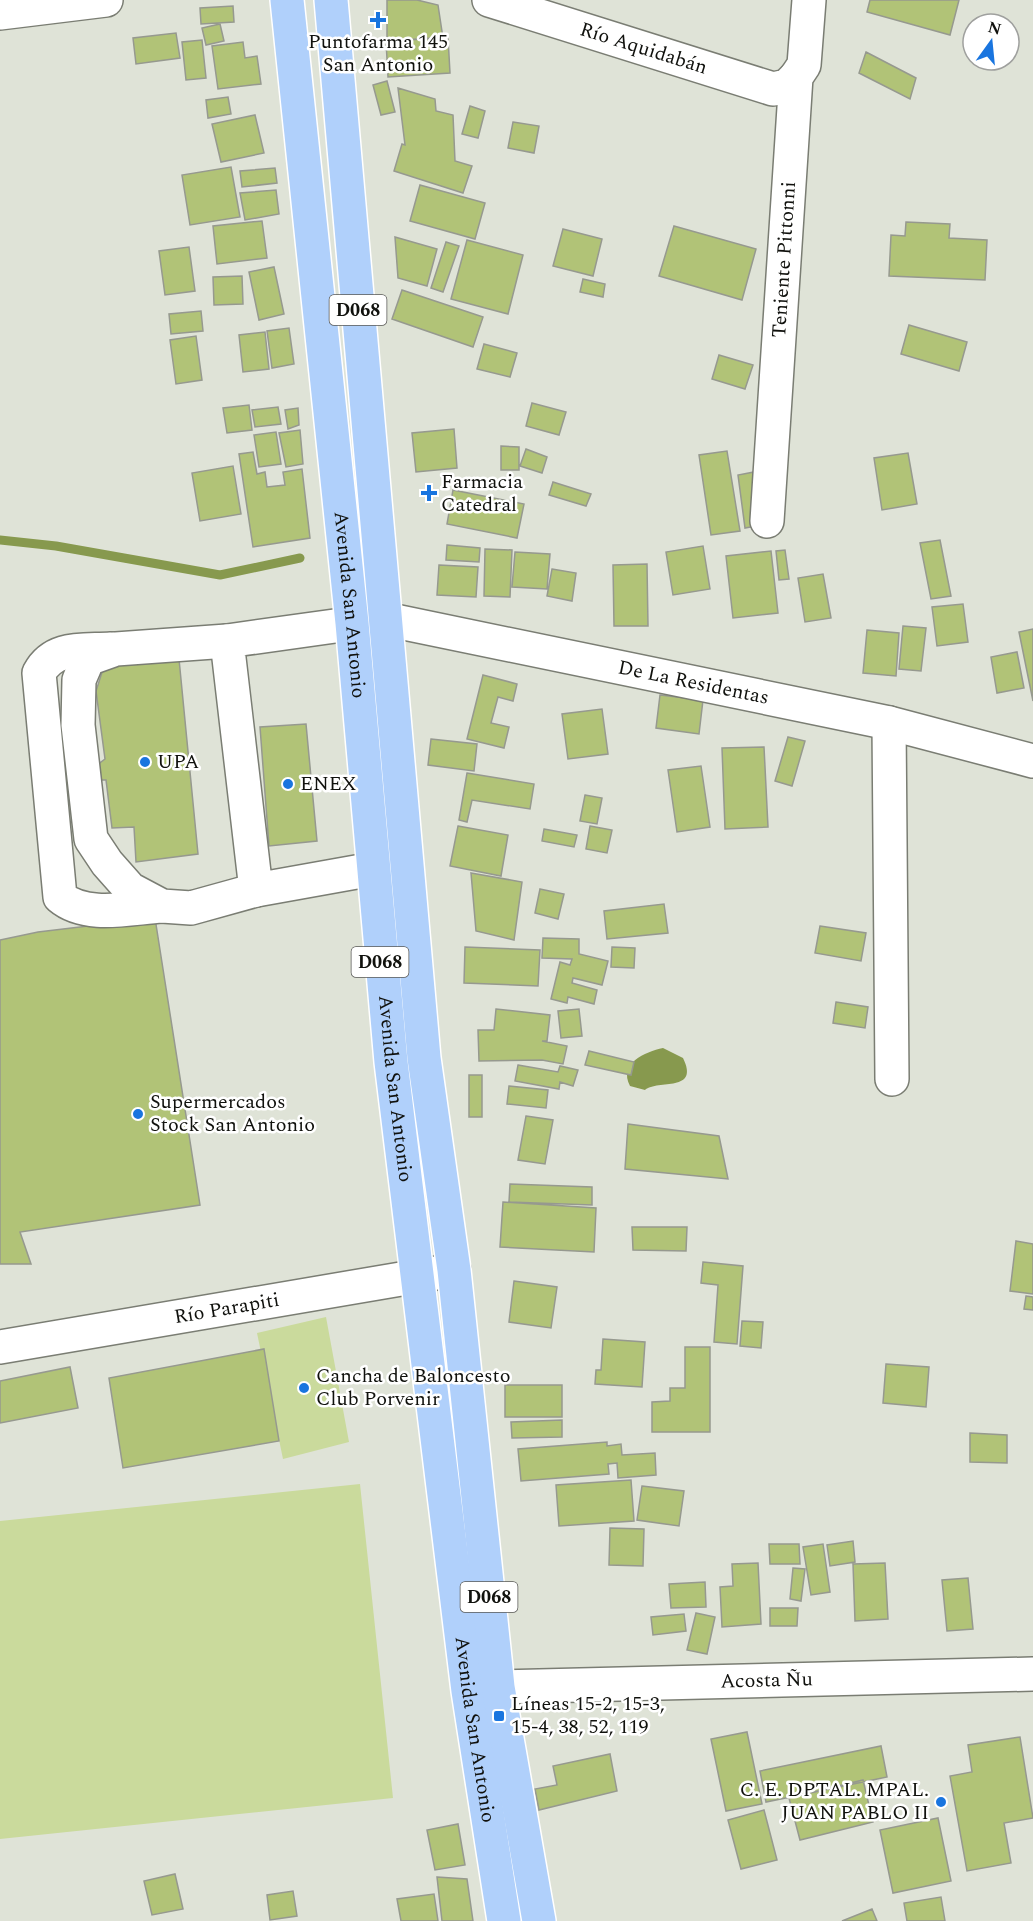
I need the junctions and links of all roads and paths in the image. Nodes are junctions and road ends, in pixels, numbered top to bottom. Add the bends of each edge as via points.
1 (106, 0) edge
2 (287, 0) edge
3 (331, 0) edge
4 (489, 0) edge
5 (809, 0) edge
6 (0, 12) edge
7 (796, 77) junction
8 (767, 521) dead end
9 (386, 619) junction
10 (352, 623) junction
11 (227, 642) junction
12 (116, 649) junction
13 (889, 723) junction
14 (1033, 761) edge
15 (373, 869) junction
16 (256, 890) junction
17 (162, 906) junction
18 (892, 1078) dead end
19 (454, 1270) junction
20 (417, 1279) junction
21 (0, 1347) edge
22 (1033, 1674) edge
23 (483, 1689) junction
24 (504, 1921) edge
25 (539, 1921) edge

1 - 6 street
2 - 10 main road, Avenida San Antonio / D068
3 - 9 main road, Avenida San Antonio / D068
4 - 7 street, Río Aquidabán via 773,89 787,86
5 - 7 street, Teniente Pittonni via 804,65
7 - 8 street, Teniente Pittonni
9 - 10 street, De La Residentas
9 - 13 street, De La Residentas
9 - 19 main road, Avenida San Antonio / D068 via 424,1058
10 - 11 street, De La Residentas
10 - 15 main road, Avenida San Antonio / D068
11 - 12 street, De La Residentas
11 - 16 street
12 - 17 street via 88,659 79,680 78,725 91,839 130,889
12 - 17 street, De La Residentas via 55,654 45,661 39,673 60,897 71,907 88,910
13 - 14 street, De La Residentas
13 - 18 street
15 - 16 street
15 - 20 main road, Avenida San Antonio / D068 via 384,1003
16 - 17 street via 191,908
19 - 20 street, Río Parapiti
19 - 23 main road, Avenida San Antonio / D068
20 - 21 street, Río Parapiti
20 - 23 main road, Avenida San Antonio / D068
22 - 23 street, Acosta Ñu
23 - 24 main road, Avenida San Antonio / D068
23 - 25 main road, Avenida San Antonio / D068

